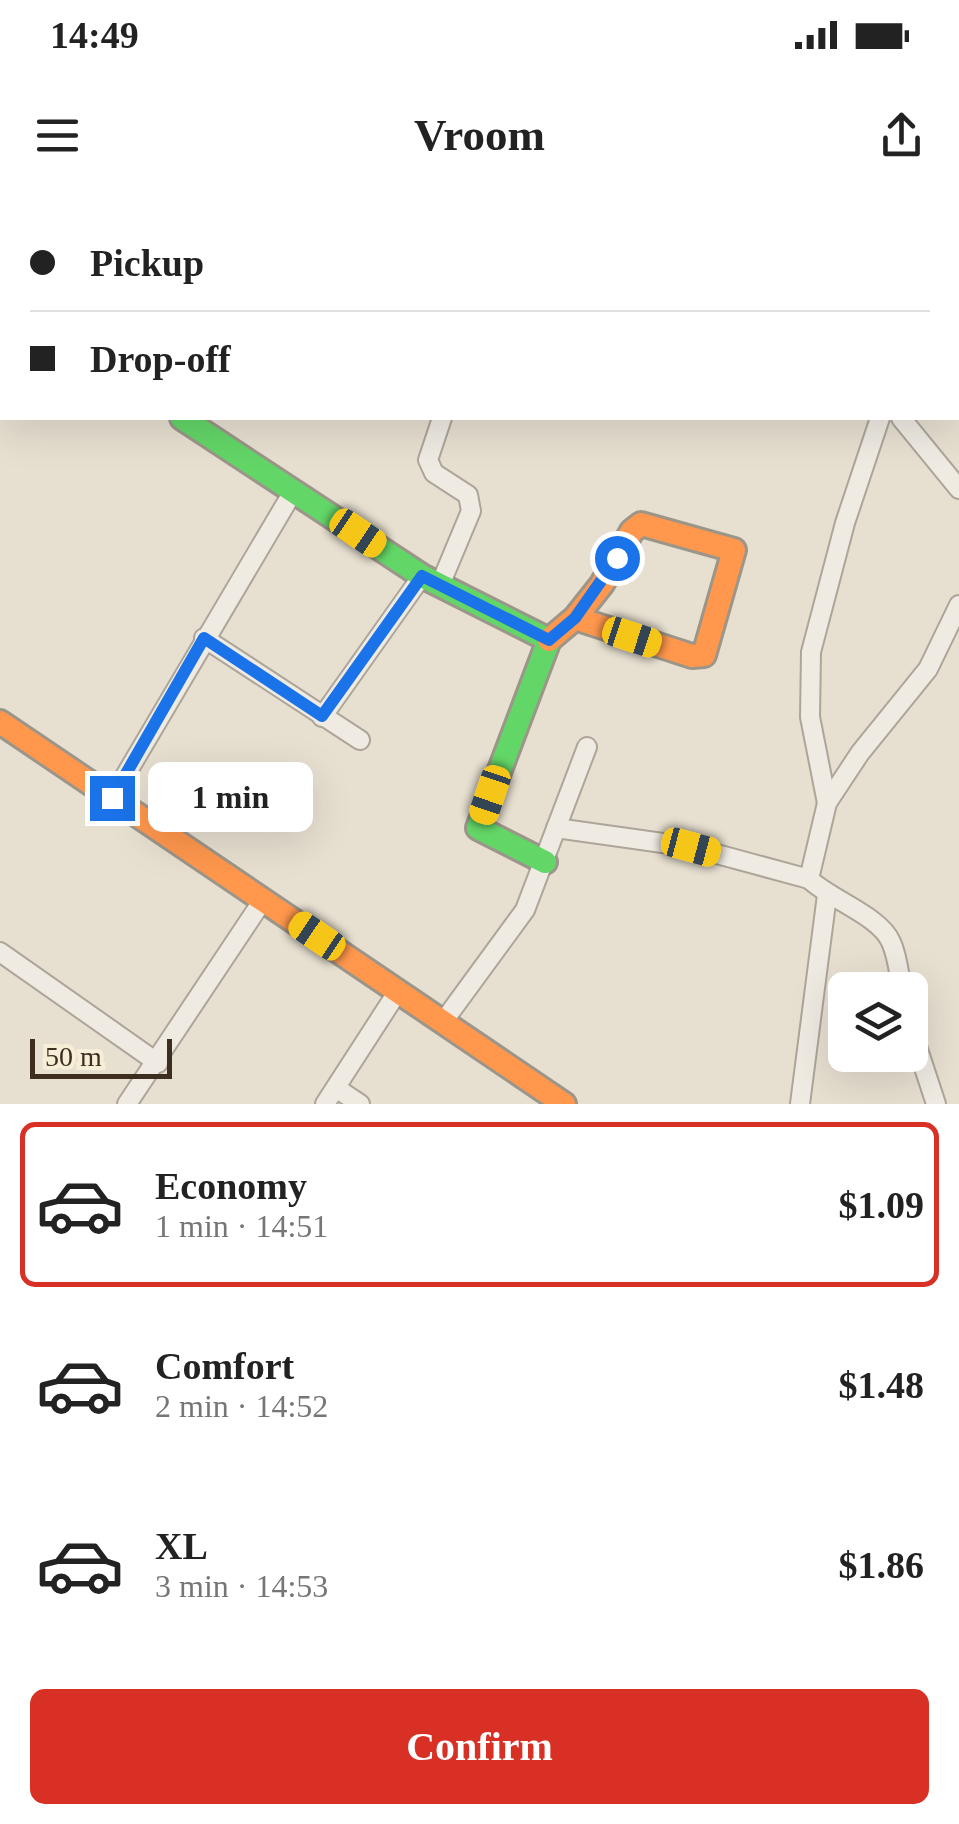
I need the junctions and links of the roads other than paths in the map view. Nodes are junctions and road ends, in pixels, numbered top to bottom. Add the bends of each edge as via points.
1 (185, 420) edge
2 (441, 420) edge
3 (879, 420) edge
4 (903, 420) edge
5 (959, 489) edge
6 (294, 490) junction
7 (431, 581) junction
8 (959, 605) edge
9 (575, 618) junction
10 (204, 638) junction
11 (549, 640) junction
12 (322, 716) junction
13 (0, 722) edge
14 (360, 740) dead end
15 (587, 747) dead end
16 (112, 798) junction
17 (827, 803) junction
18 (556, 828) junction
19 (545, 862) junction
20 (809, 879) junction
21 (827, 895) junction
22 (264, 900) junction
23 (0, 952) edge
24 (898, 972) edge
25 (398, 991) junction
26 (444, 1022) junction
27 (158, 1063) junction
28 (925, 1072) edge
29 (331, 1096) edge
30 (128, 1104) edge
31 (360, 1104) edge
32 (564, 1104) edge
33 (800, 1104) edge
34 (935, 1104) edge

1 - 6 street
2 - 7 street via 428,460 434,473 468,495 471,511
3 - 17 street via 810,652 812,731
4 - 5 street
6 - 7 street
6 - 10 street
7 - 11 street
7 - 12 street
8 - 17 street via 928,669
9 - 9 street via 640,524 734,550 704,656
9 - 11 street
10 - 12 street
10 - 16 street
11 - 19 street via 478,828
12 - 14 street
13 - 16 street
15 - 18 street
16 - 22 street
17 - 20 street
18 - 19 street
18 - 20 street via 691,847
19 - 26 street via 524,910
20 - 21 street
21 - 24 street via 885,930
21 - 33 street
22 - 25 street
22 - 27 street
23 - 27 street
25 - 26 street
25 - 29 street
26 - 32 street
27 - 30 street
28 - 34 street
29 - 31 street

